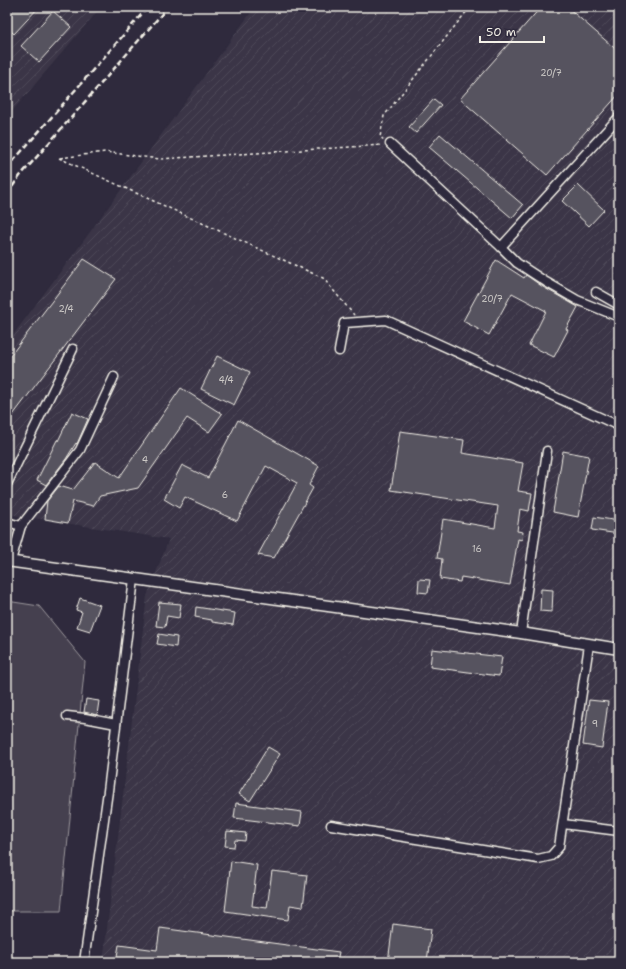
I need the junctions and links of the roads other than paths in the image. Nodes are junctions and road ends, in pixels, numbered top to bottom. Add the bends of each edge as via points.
1 (619, 117) edge
2 (390, 144) road end
3 (501, 247) junction
4 (596, 292) dead end
5 (619, 305) edge
6 (618, 315) edge
7 (73, 349) dead end
8 (339, 351) dead end
9 (114, 377) dead end
10 (619, 426) edge
11 (547, 451) dead end
12 (7, 484) edge
13 (7, 522) edge
14 (21, 526) junction
15 (9, 561) edge
16 (134, 579) junction
17 (521, 633) junction
18 (589, 645) junction
19 (619, 649) edge
20 (66, 716) dead end
21 (116, 724) junction
22 (563, 824) junction
23 (331, 825) dead end
24 (619, 831) edge
25 (84, 962) edge

1 - 3 street
2 - 3 street
3 - 6 street via 517,263 546,282 577,300
4 - 5 street
7 - 12 street
8 - 10 street via 344,323 386,320
9 - 14 street via 80,450
11 - 17 street
13 - 14 street
14 - 15 street
15 - 16 main road
16 - 17 main road
16 - 21 street
17 - 18 main road
18 - 19 main road
18 - 22 street
20 - 21 street
21 - 25 street
22 - 23 street via 559,847 551,856 538,858
22 - 24 street

